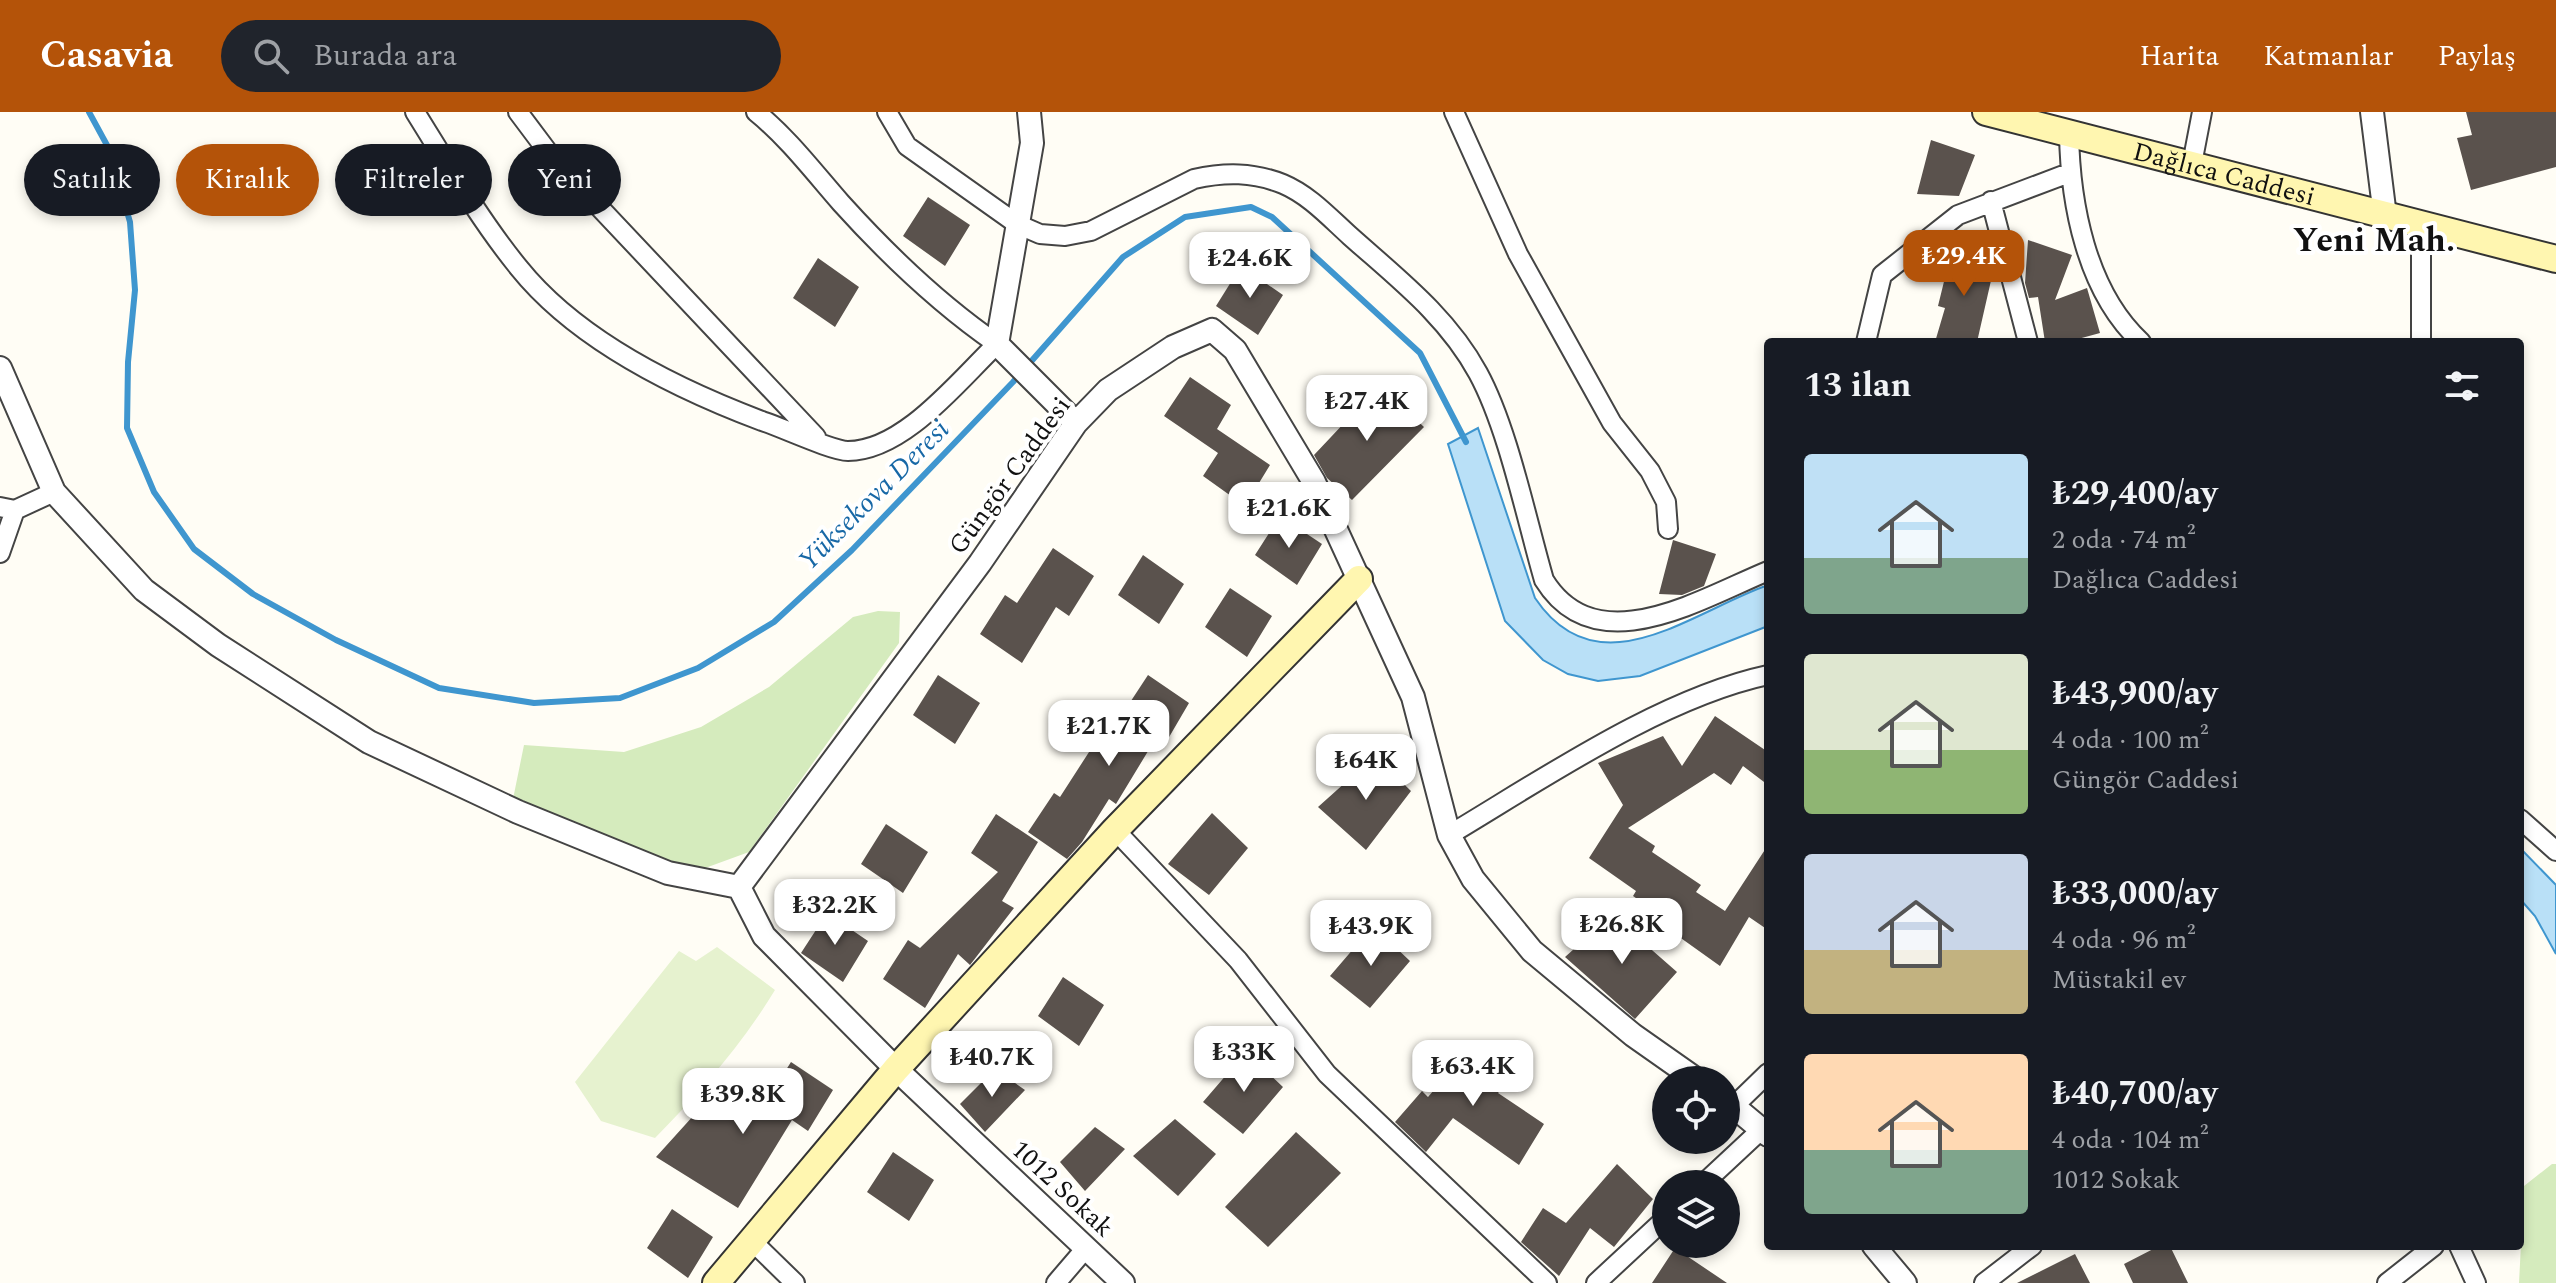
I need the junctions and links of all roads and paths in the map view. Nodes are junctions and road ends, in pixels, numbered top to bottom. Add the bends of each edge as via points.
1 (415, 112) edge
2 (518, 112) edge
3 (756, 112) edge
4 (887, 112) edge
5 (1029, 112) edge
6 (1454, 112) edge
7 (1986, 112) edge
8 (2202, 112) edge
9 (2372, 112) edge
10 (2069, 132) junction
11 (2192, 164) junction
12 (2069, 173) junction
13 (1991, 201) junction
14 (2385, 216) junction
15 (1017, 224) junction
16 (2421, 224) junction
17 (2556, 259) edge
18 (1867, 338) edge
19 (2027, 338) edge
20 (2133, 338) edge
21 (2421, 338) edge
22 (997, 344) junction
23 (0, 368) edge
24 (1076, 423) junction
25 (820, 442) junction
26 (54, 492) junction
27 (8, 508) edge
28 (1668, 529) dead end
29 (0, 553) edge
30 (1764, 573) edge
31 (1359, 579) junction
32 (1764, 676) edge
33 (2524, 823) edge
34 (1115, 830) junction
35 (1449, 835) junction
36 (2556, 851) edge
37 (739, 887) junction
38 (1677, 1066) edge
39 (896, 1069) junction
40 (1764, 1076) edge
41 (1740, 1095) edge
42 (1740, 1111) edge
43 (1764, 1131) edge
44 (1764, 1133) edge
45 (1720, 1170) edge
46 (1652, 1231) edge
47 (752, 1241) junction
48 (1086, 1248) junction
49 (1877, 1250) edge
50 (2027, 1250) edge
51 (2429, 1250) edge
52 (2461, 1250) edge
53 (716, 1283) edge
54 (795, 1283) edge
55 (1056, 1283) edge
56 (1123, 1283) edge
57 (1547, 1283) edge
58 (1596, 1283) edge
59 (1905, 1283) edge
60 (1984, 1283) edge
61 (2387, 1283) edge
62 (2476, 1283) edge

1 - 25 street via 519,269 589,335 718,404
2 - 25 street via 551,156
3 - 22 street via 945,308
4 - 15 street via 907,146
5 - 15 street via 1032,143
6 - 28 street via 1518,254 1612,423 1650,471 1666,502
7 - 10 main road, Dağlıca Caddesi
8 - 11 street
9 - 14 street
10 - 11 main road, Dağlıca Caddesi
10 - 12 street
11 - 14 main road, Dağlıca Caddesi
12 - 13 street
12 - 20 street via 2090,259
13 - 18 street via 1958,215 1882,275
13 - 19 street
14 - 16 main road, Dağlıca Caddesi
15 - 22 street
15 - 30 street via 1053,236 1078,234 1212,175 1248,174 1287,186 1304,195 1419,298 1466,353 1496,418 1544,580 1561,603 1599,623 1630,623
16 - 17 main road, Dağlıca Caddesi
16 - 21 street
22 - 24 street
22 - 25 street via 909,428 846,452
23 - 26 street
24 - 31 street, Güngör Caddesi via 1108,390 1173,347 1212,330 1235,350 1314,482
24 - 37 street, Güngör Caddesi via 980,563
26 - 27 street
26 - 37 street via 144,590 218,645 369,742 518,812 668,873
27 - 29 street
31 - 34 main road
31 - 35 street, Güngör Caddesi via 1413,697
32 - 35 street via 1731,683 1602,744
33 - 36 street
34 - 39 main road
34 - 57 street via 1238,960 1327,1074
35 - 38 street, Güngör Caddesi via 1473,879 1532,951
37 - 39 street, 1012 Sokak via 764,936
39 - 47 main road
39 - 48 street, 1012 Sokak
40 - 41 street
42 - 43 street
44 - 45 street
46 - 58 street
47 - 53 main road
47 - 54 street
48 - 55 street
48 - 56 street, 1012 Sokak
49 - 59 street
50 - 60 street
51 - 61 street
52 - 62 street

